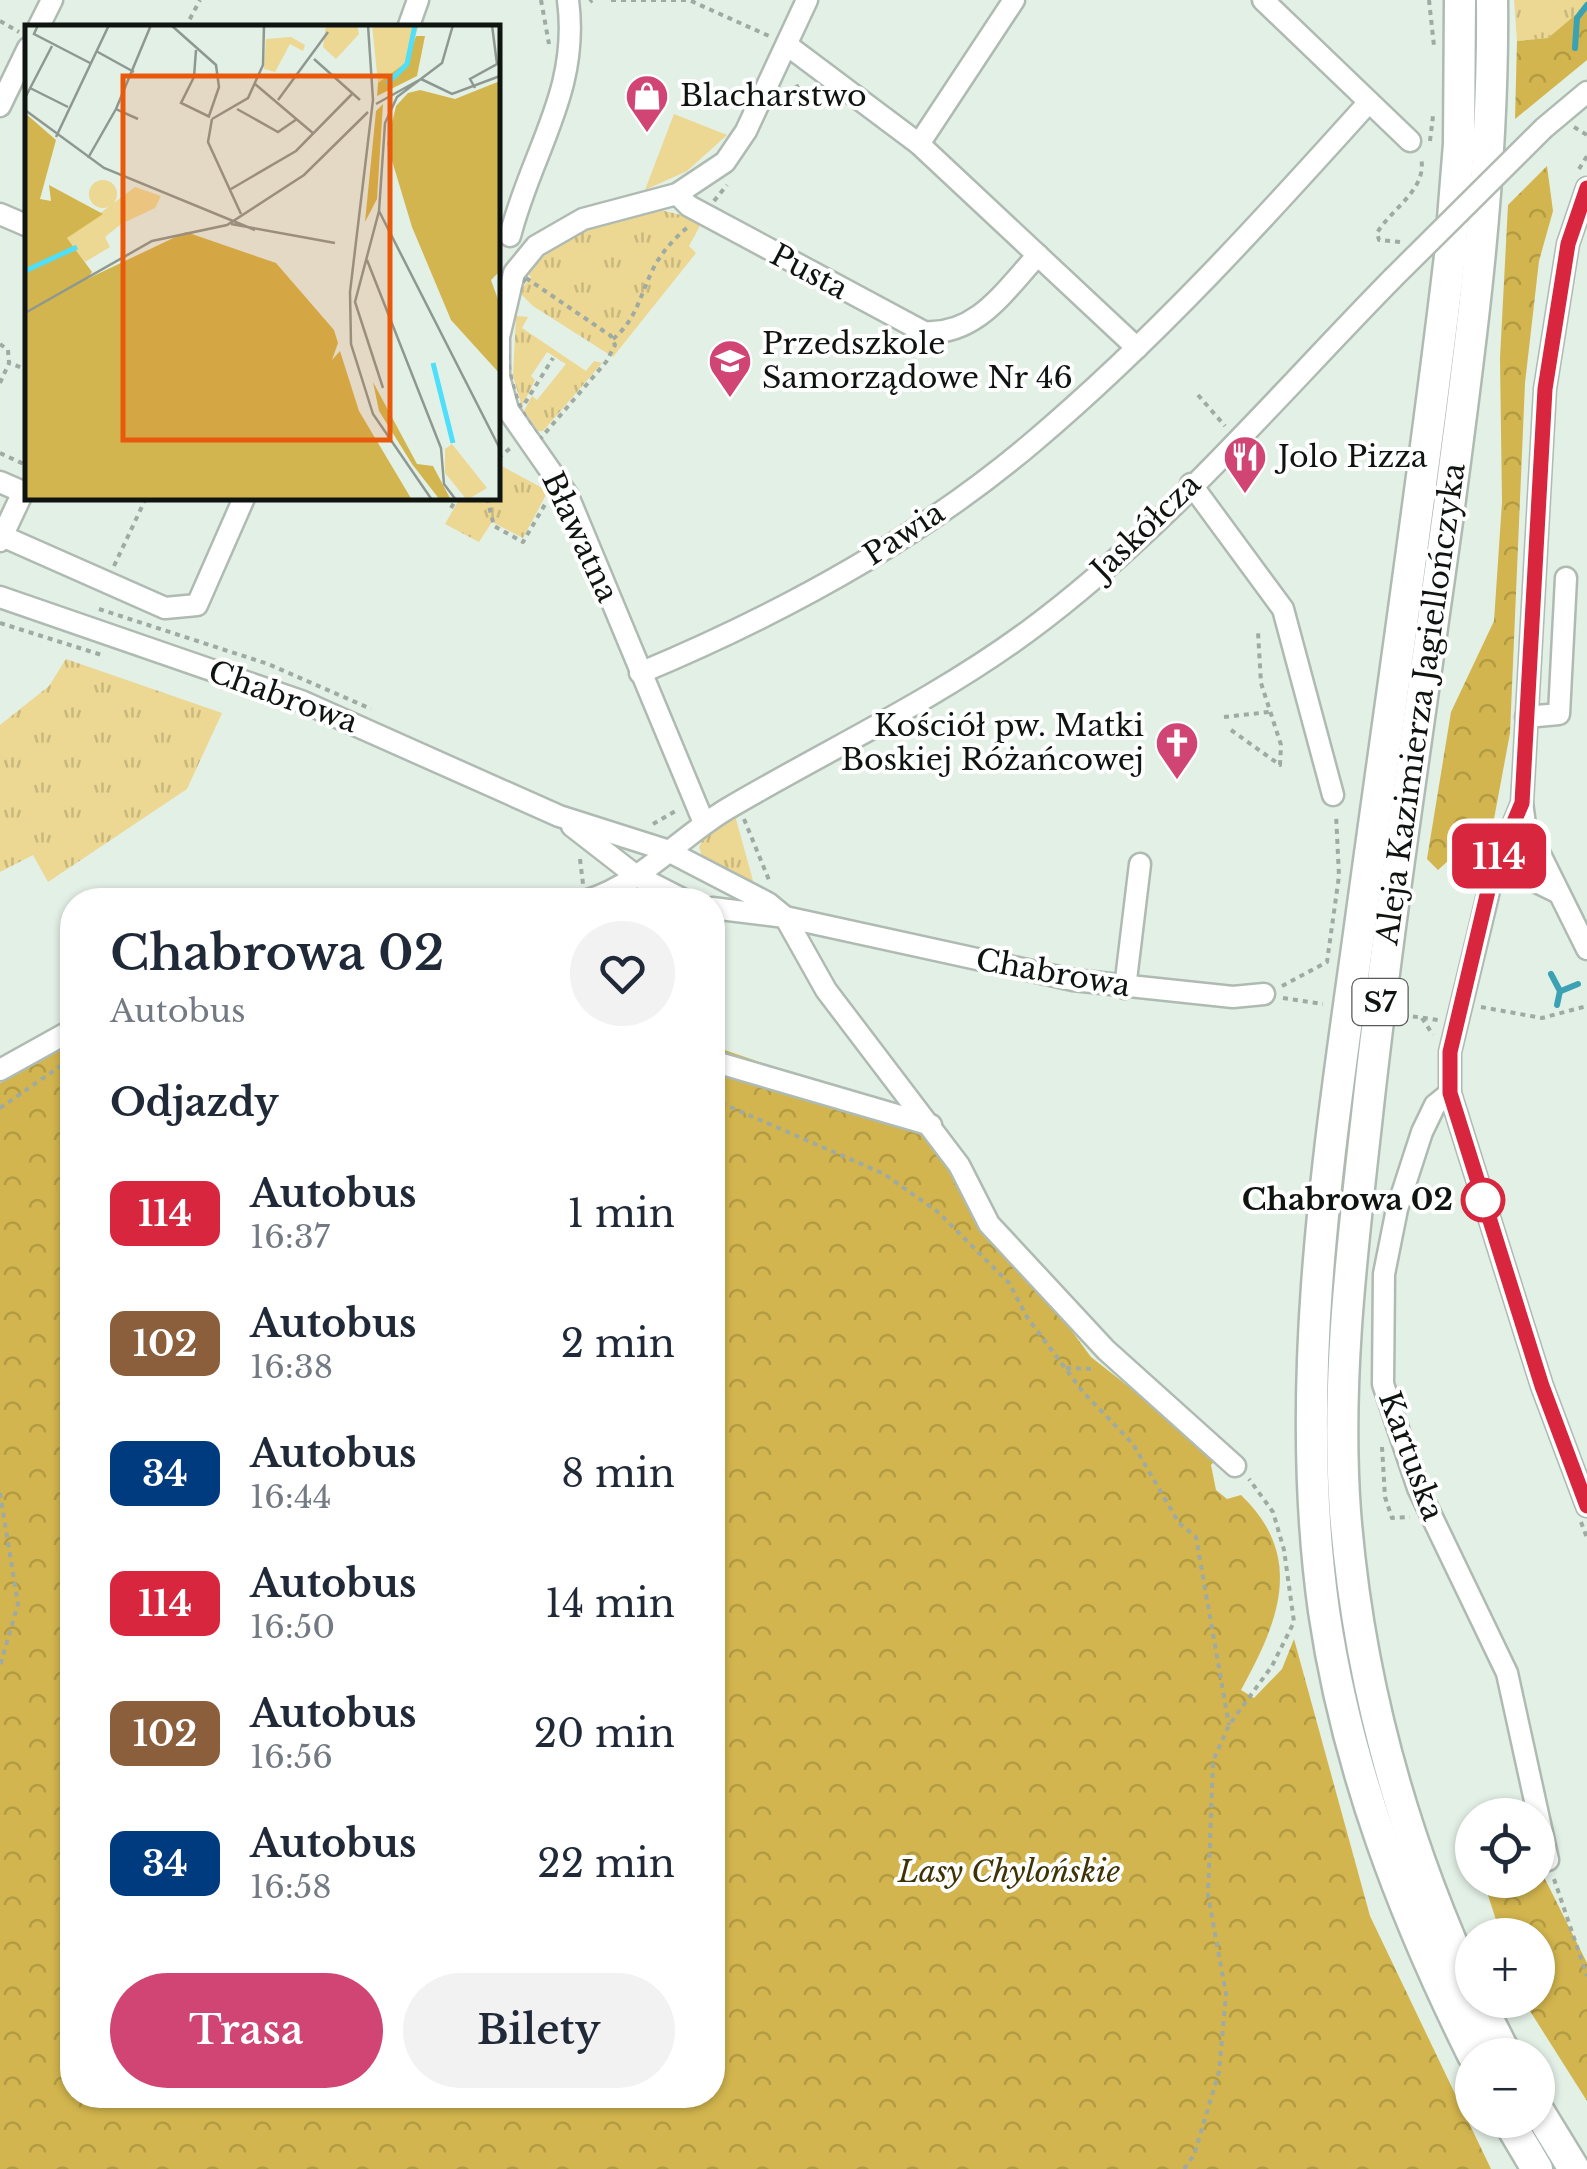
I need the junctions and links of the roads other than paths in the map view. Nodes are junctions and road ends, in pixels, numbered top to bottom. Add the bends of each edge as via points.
1 (52, 0) edge
2 (418, 0) edge
3 (568, 0) edge
4 (807, 0) edge
5 (1014, 0) edge
6 (1263, 0) edge
7 (1460, 0) edge
8 (1492, 0) edge
9 (40, 25) edge
10 (409, 25) edge
11 (787, 45) junction
12 (25, 54) edge
13 (1587, 92) edge
14 (1368, 102) junction
15 (0, 106) edge
16 (1578, 109) edge
17 (919, 144) junction
18 (1416, 150) road end
19 (1587, 188) edge
20 (676, 194) junction
21 (0, 214) edge
22 (25, 225) edge
23 (504, 233) edge
24 (528, 254) junction
25 (1038, 255) junction
26 (500, 337) edge
27 (1137, 348) junction
28 (500, 377) edge
29 (0, 482) edge
30 (1191, 484) junction
31 (243, 500) edge
32 (1, 539) edge
33 (1566, 578) dead end
34 (0, 597) edge
35 (640, 673) junction
36 (1526, 717) junction
37 (1333, 796) road end
38 (1522, 803) junction
39 (558, 816) junction
40 (704, 823) junction
41 (666, 850) junction
42 (1140, 864) dead end
43 (1492, 874) junction
44 (635, 875) junction
45 (616, 888) edge
46 (660, 888) edge
47 (1558, 892) junction
48 (725, 910) edge
49 (785, 917) junction
50 (1587, 949) edge
51 (1125, 988) junction
52 (1264, 994) road end
53 (60, 1037) edge
54 (725, 1065) edge
55 (0, 1070) edge
56 (1450, 1093) junction
57 (931, 1125) junction
58 (1235, 1466) road end
59 (1587, 1506) edge
60 (1534, 1798) edge
61 (1455, 1945) edge
62 (1465, 2038) edge
63 (1519, 2138) edge
64 (1555, 2138) edge
65 (1537, 2169) edge
66 (1574, 2169) edge

1 - 9 street
2 - 10 street
3 - 23 street via 566,84
4 - 11 street
5 - 17 street
6 - 14 street
7 - 62 highway, Aleja Kazimierza Jagiellończyka / S7 via 1450,256 1336,1102 1312,1447 1320,1574 1345,1726 1390,1868
8 - 61 highway, Aleja Kazimierza Jagiellończyka / S7 via 1483,243 1378,1018 1348,1289 1343,1412 1348,1542 1374,1704 1409,1827
11 - 17 street
11 - 20 street via 731,154
12 - 15 street
13 - 16 street, Jaskółcza
14 - 18 street
14 - 27 street, Pawia
16 - 30 street, Jaskółcza, bridge via 1544,128
17 - 25 street
19 - 36 street via 1568,244 1545,389
20 - 24 street via 583,219
20 - 25 street, Pusta via 924,332 974,322
21 - 22 street
23 - 24 street
24 - 26 street, Bławatna via 514,272
25 - 27 street
27 - 35 street, Pawia via 1030,445 909,534 747,628
28 - 35 street, Bławatna via 514,423 568,496
29 - 32 street via 23,492
30 - 37 street via 1282,609
30 - 40 street, Jaskółcza via 1098,576 980,665
31 - 32 street via 197,605 165,608
33 - 36 street via 1559,714
34 - 39 street, Chabrowa via 302,701
35 - 40 street, Bławatna
36 - 38 street
38 - 43 street
38 - 47 street via 1525,824
39 - 41 street, Chabrowa
39 - 44 street, Chabrowa
40 - 41 street, Jaskółcza
41 - 44 street, Jaskółcza
41 - 49 street, Chabrowa
42 - 51 street
43 - 47 street via 1530,878
43 - 56 street via 1450,1052
44 - 45 street, Jaskółcza
44 - 46 street, Chabrowa
47 - 50 street
48 - 49 street, Chabrowa
49 - 51 street, Chabrowa
49 - 57 street via 826,990
51 - 52 street, Chabrowa
53 - 55 street
54 - 57 street
56 - 59 street
56 - 60 street, Kartuska via 1435,1105 1422,1132 1397,1209 1384,1274 1383,1384 1418,1488 1507,1674
57 - 58 street via 990,1224 1026,1267
63 - 65 highway
64 - 66 highway

